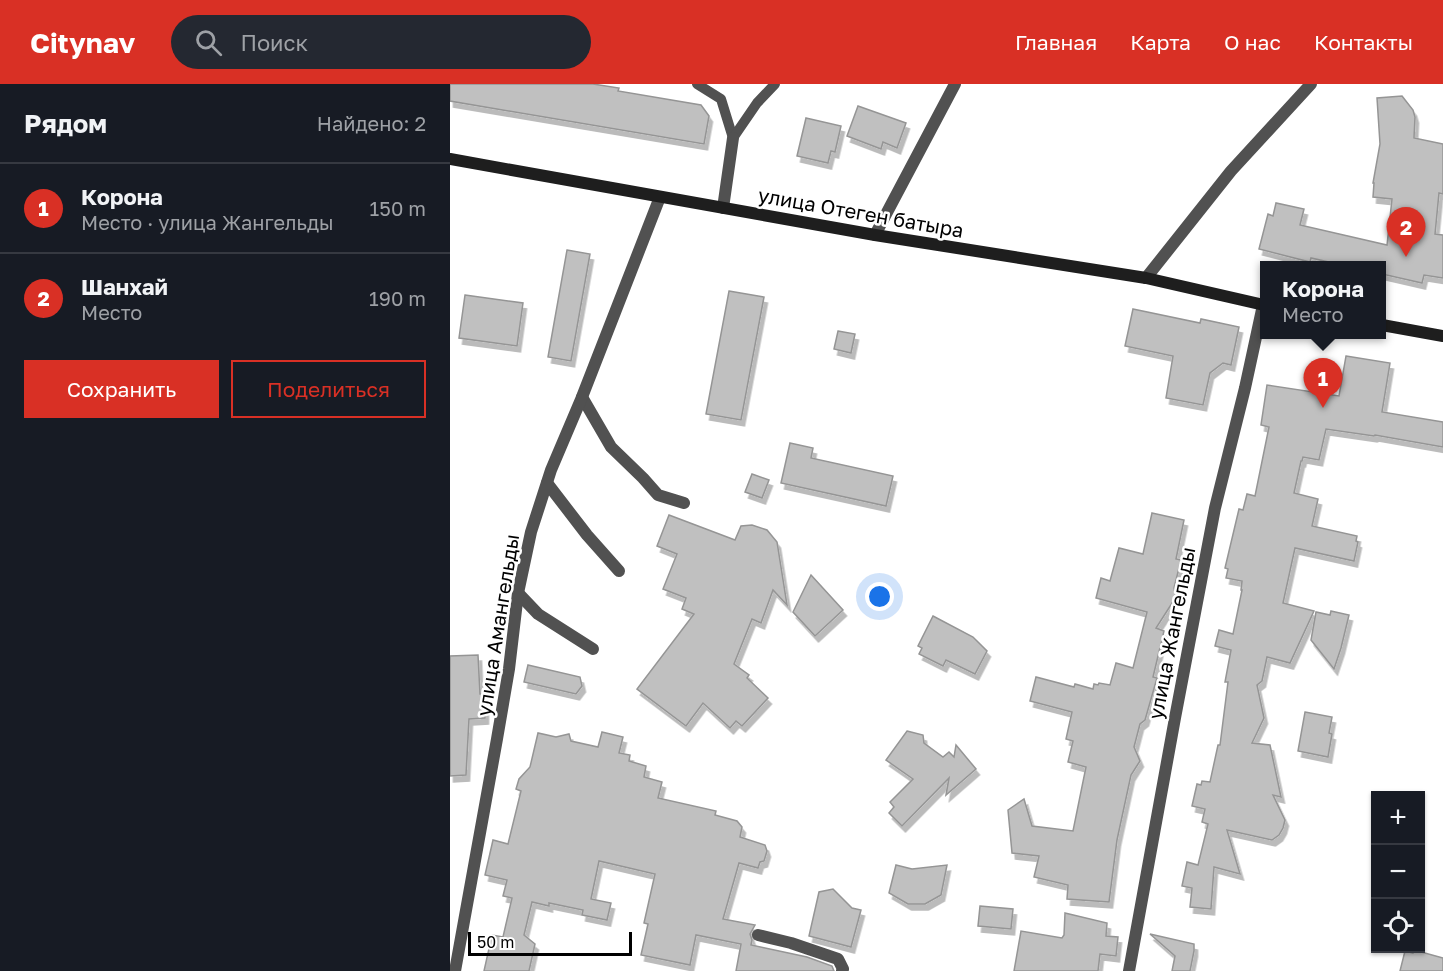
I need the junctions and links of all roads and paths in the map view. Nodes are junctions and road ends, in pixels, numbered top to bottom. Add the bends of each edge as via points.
1 (697, 84) edge
2 (775, 84) edge
3 (955, 84) edge
4 (1311, 84) edge
5 (733, 138) junction
6 (450, 159) edge
7 (660, 197) junction
8 (723, 208) junction
9 (875, 235) junction
10 (1146, 278) junction
11 (1260, 304) edge
12 (1260, 322) edge
13 (1386, 326) edge
14 (1443, 336) edge
15 (582, 397) junction
16 (546, 483) junction
17 (684, 503) dead end
18 (619, 571) dead end
19 (518, 593) junction
20 (593, 649) dead end
21 (758, 935) dead end
22 (455, 971) edge
23 (842, 971) edge
24 (1129, 971) edge

1 - 5 lane via 721,99
2 - 5 lane
3 - 9 street
4 - 10 street via 1231,171
5 - 8 street
6 - 7 main road, улица Отеген батыра
7 - 8 main road, улица Отеген батыра
7 - 15 street, улица Амангельды
8 - 9 main road, улица Отеген батыра
9 - 10 main road, улица Отеген батыра
10 - 11 main road, улица Отеген батыра
12 - 24 street, улица Жангельды via 1215,508
13 - 14 main road
15 - 16 street, улица Амангельды
15 - 17 street via 611,447 658,495
16 - 18 street
16 - 19 street, улица Амангельды
19 - 20 street via 537,614
19 - 22 street, улица Амангельды via 509,669
21 - 23 street via 838,959

